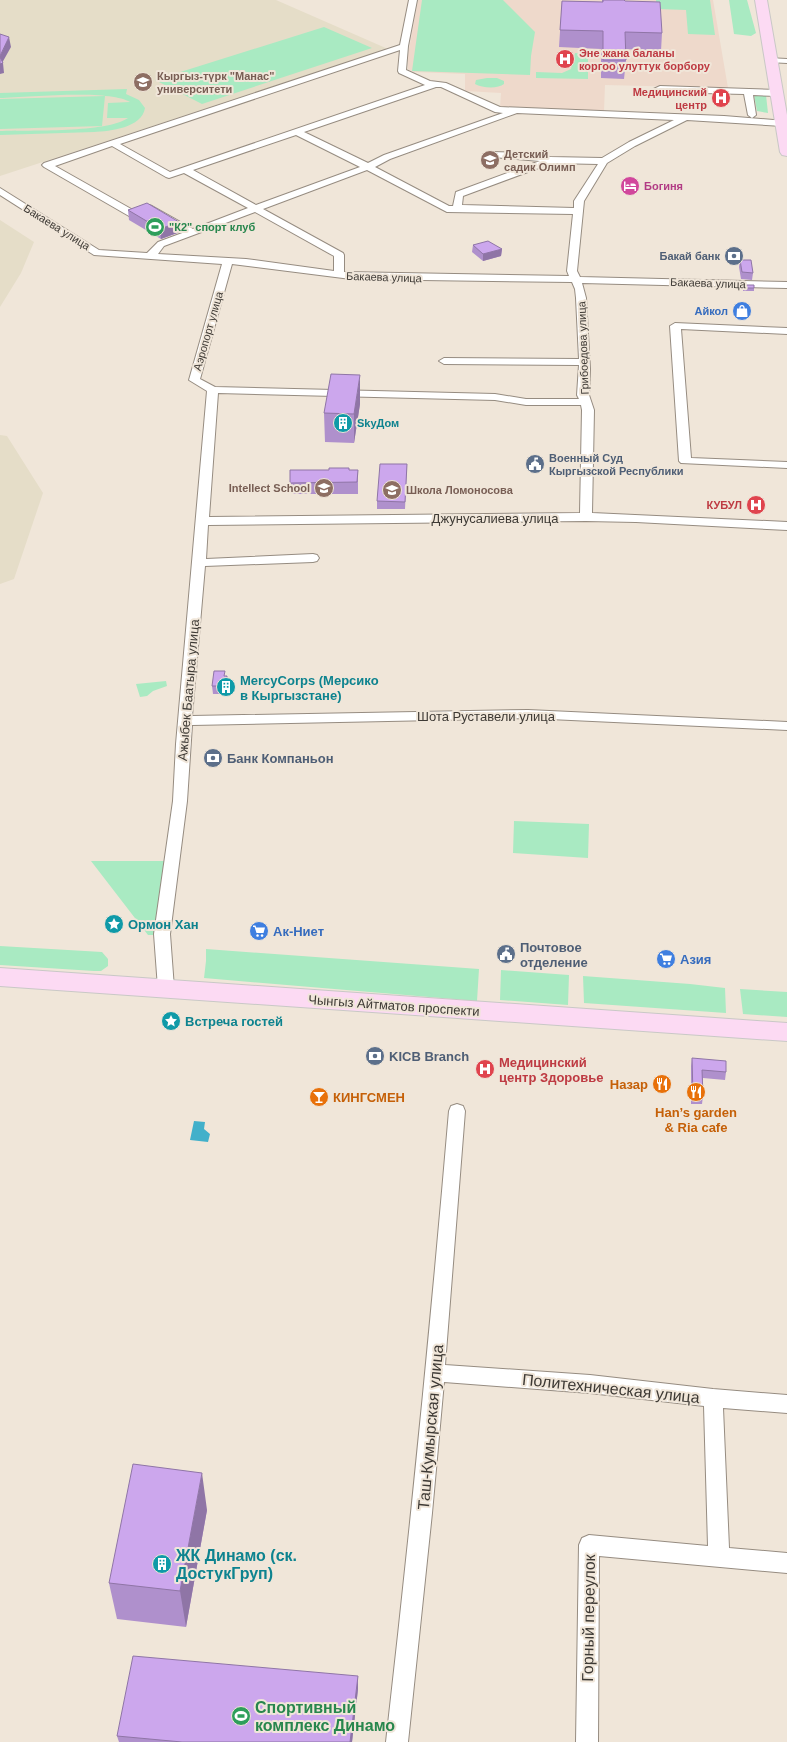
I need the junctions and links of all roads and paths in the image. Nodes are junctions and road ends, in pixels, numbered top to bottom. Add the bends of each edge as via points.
1 (413, 0) edge
2 (761, 0) edge
3 (404, 46) junction
4 (771, 60) junction
5 (787, 61) edge
6 (435, 84) junction
7 (748, 93) junction
8 (777, 93) junction
9 (647, 94) dead end
10 (518, 110) junction
11 (650, 113) dead end
12 (752, 115) junction
13 (685, 117) junction
14 (783, 123) edge
15 (295, 131) junction
16 (112, 143) junction
17 (787, 152) edge
18 (494, 154) dead end
19 (551, 160) junction
20 (604, 162) junction
21 (368, 167) junction
22 (184, 169) junction
23 (0, 191) edge
24 (457, 208) junction
25 (255, 210) junction
26 (578, 211) junction
27 (192, 232) junction
28 (150, 256) junction
29 (228, 261) junction
30 (338, 275) junction
31 (575, 280) junction
32 (787, 285) edge
33 (787, 331) edge
34 (444, 361) dead end
35 (584, 362) junction
36 (213, 390) junction
37 (586, 402) junction
38 (787, 465) edge
39 (586, 517) junction
40 (203, 521) junction
41 (787, 526) edge
42 (313, 558) dead end
43 (199, 563) junction
44 (185, 721) junction
45 (787, 726) edge
46 (0, 977) edge
47 (166, 988) junction
48 (787, 1032) edge
49 (457, 1111) dead end
50 (435, 1373) junction
51 (713, 1398) junction
52 (787, 1404) edge
53 (719, 1557) junction
54 (787, 1563) edge
55 (397, 1742) edge
56 (587, 1742) edge

1 - 3 street
2 - 4 main road
3 - 6 street via 402,71
3 - 16 street
4 - 5 street
4 - 8 main road
6 - 10 street via 443,85 498,110
6 - 15 street
7 - 8 street
7 - 9 street via 729,90 660,89
7 - 12 street
8 - 14 main road
10 - 13 street
10 - 21 street via 388,157
11 - 12 street
12 - 14 street
13 - 14 street
13 - 20 street, Грибоедова улица via 632,144
14 - 17 main road
15 - 21 street
15 - 22 street
16 - 22 street via 169,175
16 - 27 street via 47,165 132,214 148,208
18 - 19 street
19 - 20 street
19 - 24 street via 459,194
20 - 26 street, Грибоедова улица via 579,201
21 - 24 street via 447,209
21 - 25 street
22 - 25 street
23 - 28 street, Бакаева улица via 98,253
24 - 26 street
25 - 27 street
25 - 30 street via 339,256
26 - 31 street, Грибоедова улица via 572,271
27 - 28 street via 161,244
28 - 29 street, Бакаева улица
29 - 30 street, Бакаева улица
29 - 36 street, Аэропорт улица via 194,380
30 - 31 street, Бакаева улица
31 - 32 street, Бакаева улица
31 - 35 street, Грибоедова улица via 581,298
33 - 38 street via 675,326 685,461
34 - 35 street
35 - 37 street, Грибоедова улица via 583,395
36 - 37 street via 420,394 495,397 526,402
36 - 40 street, Ажыбек Баатыра улица
37 - 39 street, Грибоедова улица
39 - 40 street, Джунусалиева улица
39 - 41 street, Джунусалиева улица
40 - 43 street, Ажыбек Баатыра улица
42 - 43 street
43 - 44 street, Ажыбек Баатыра улица
44 - 45 street, Шота Руставели улица via 528,714
44 - 47 street, Ажыбек Баатыра улица via 180,801 162,934
46 - 47 main road, Чынгыз Айтматов проспекти
47 - 48 main road, Чынгыз Айтматов проспекти
49 - 50 street, Таш-Кумырская улица
50 - 51 street, Политехническая улица via 590,1384
50 - 55 street, Таш-Кумырская улица
51 - 52 street, Политехническая улица
51 - 53 street
53 - 54 street
53 - 56 street, Горный переулок via 589,1545

